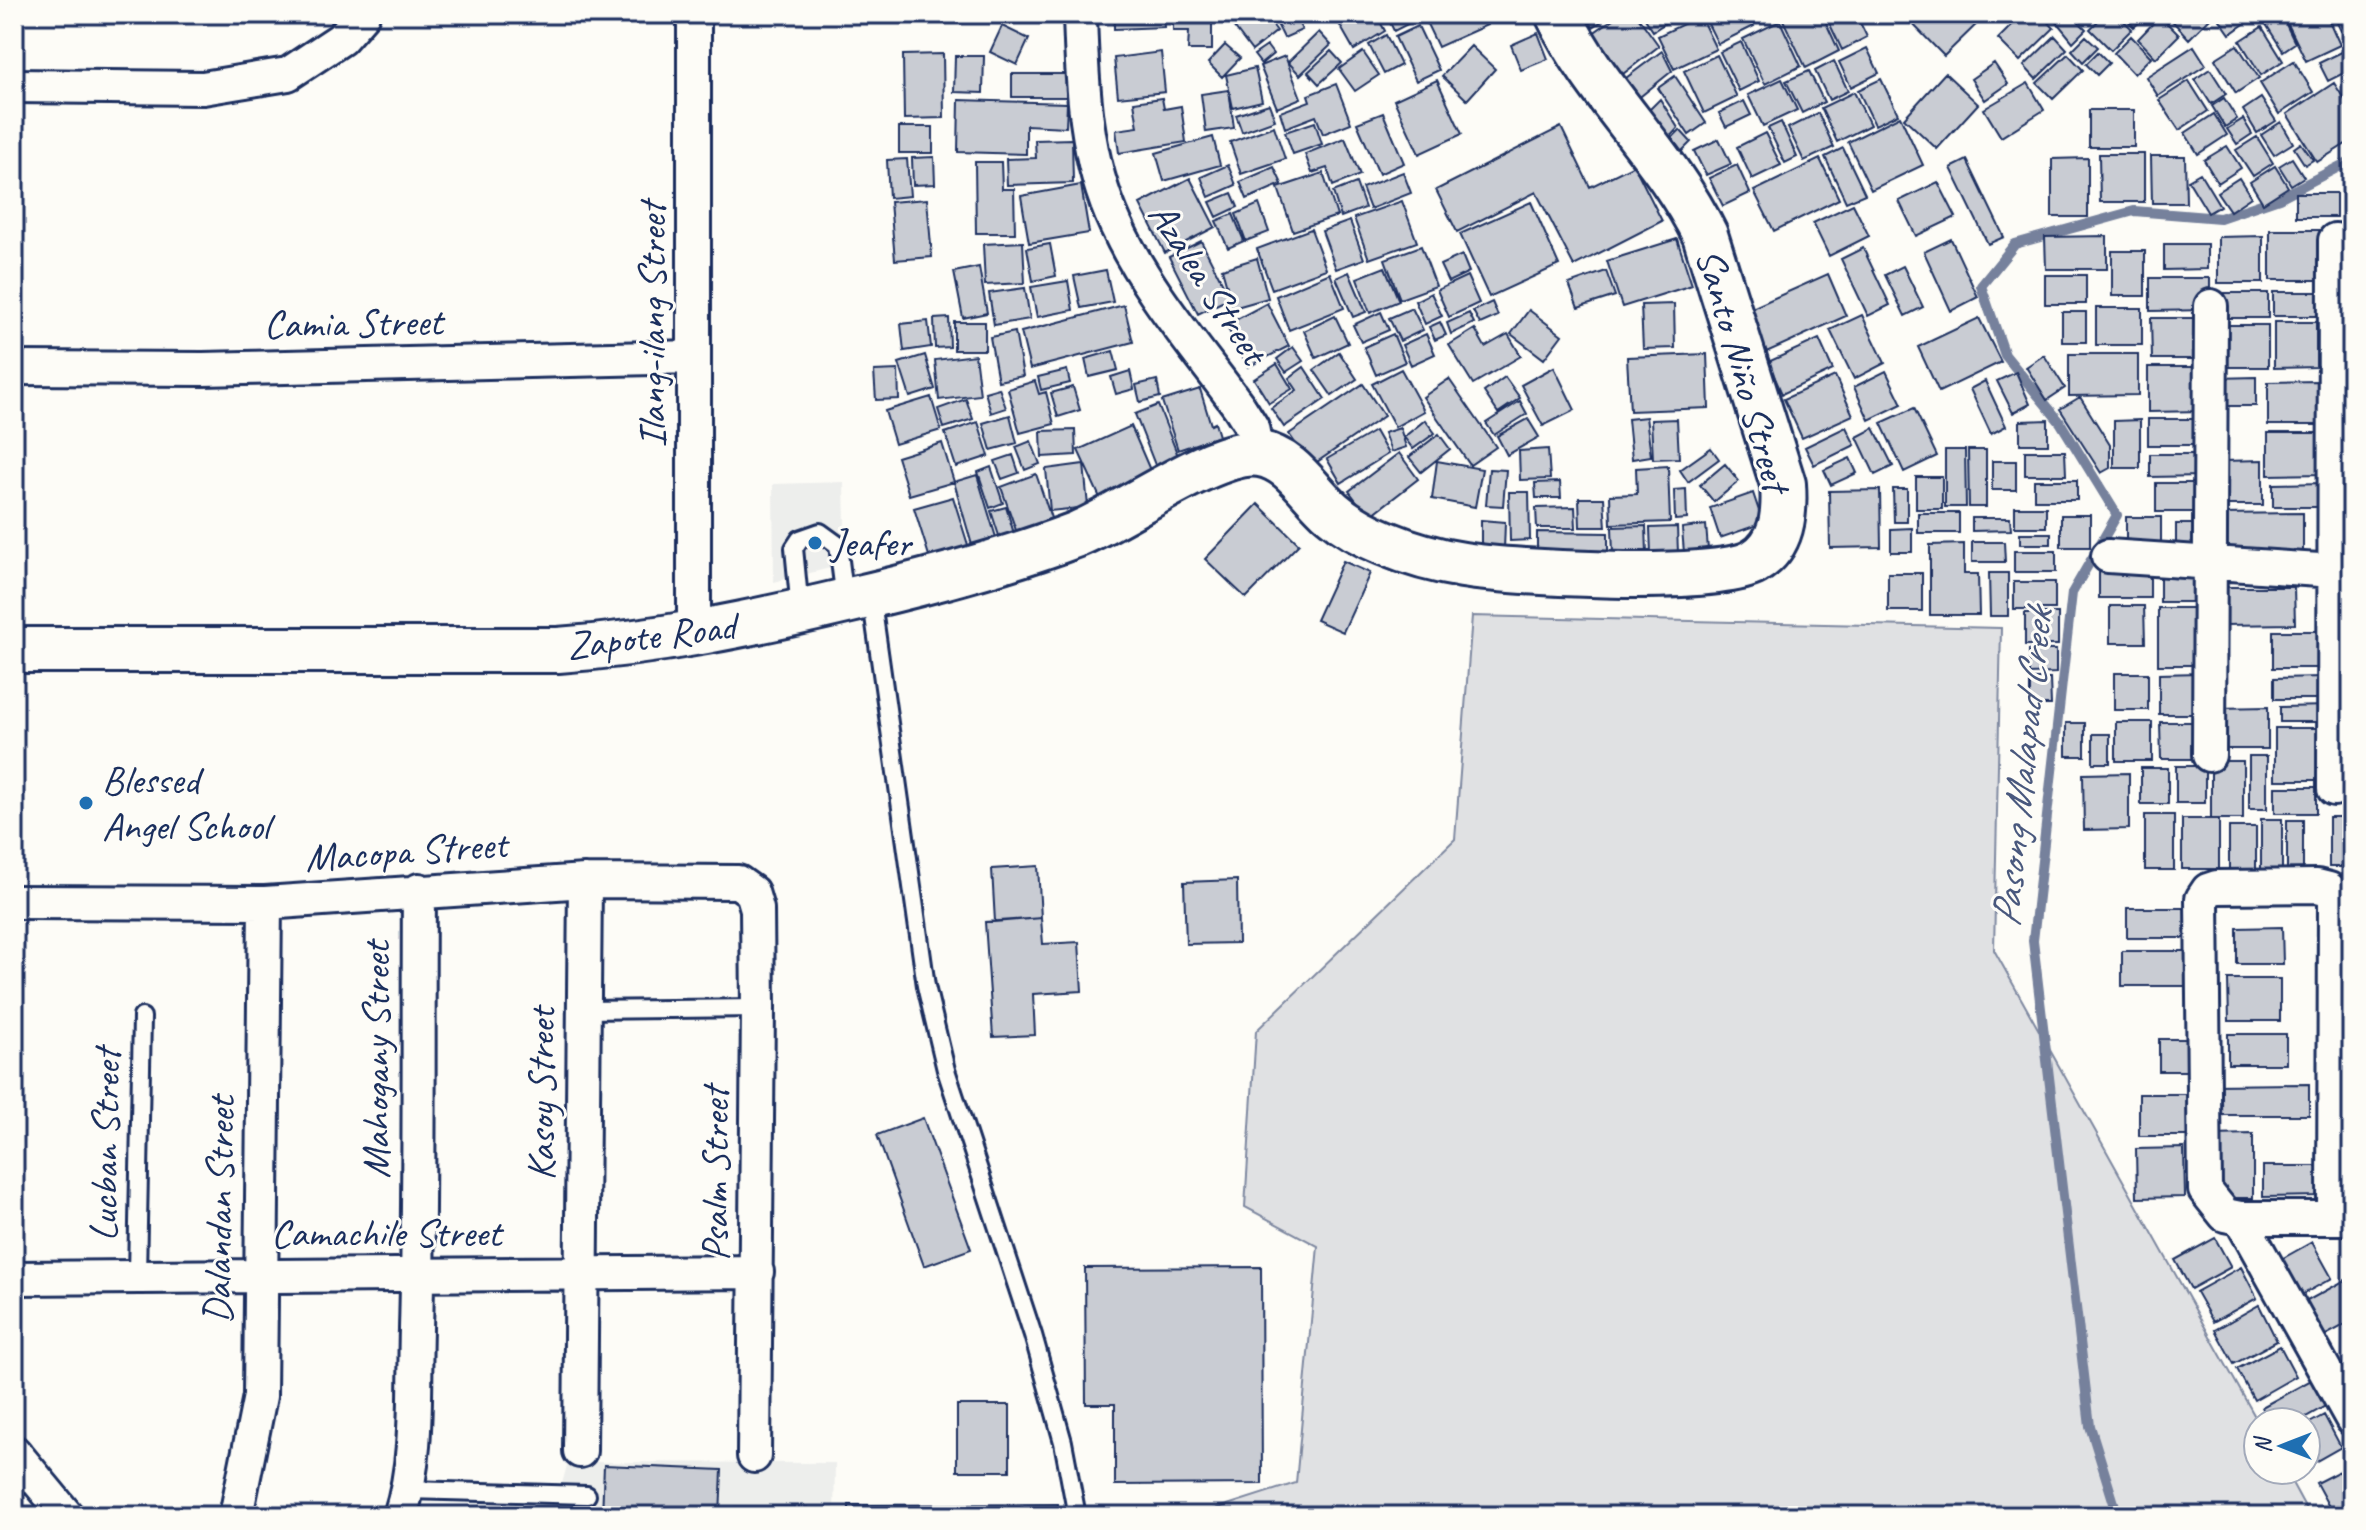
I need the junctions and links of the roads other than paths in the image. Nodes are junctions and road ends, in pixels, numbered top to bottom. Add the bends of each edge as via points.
1 (363, 14) edge
2 (694, 14) edge
3 (1080, 14) edge
4 (1558, 14) edge
5 (14, 86) edge
6 (2335, 240) dead end
7 (2211, 306) dead end
8 (694, 357) junction
9 (14, 368) edge
10 (1257, 453) junction
11 (2108, 556) dead end
12 (2210, 564) junction
13 (2340, 579) edge
14 (858, 598) junction
15 (800, 612) junction
16 (694, 635) junction
17 (14, 650) edge
18 (2209, 755) dead end
19 (2334, 789) dead end
20 (585, 881) junction
21 (419, 890) junction
22 (752, 892) joint
23 (14, 902) edge
24 (265, 903) junction
25 (758, 1008) junction
26 (583, 1010) junction
27 (142, 1017) dead end
28 (2240, 1218) junction
29 (2343, 1218) edge
30 (757, 1272) junction
31 (417, 1273) junction
32 (137, 1275) junction
33 (260, 1275) junction
34 (582, 1276) junction
35 (14, 1278) edge
36 (2352, 1419) edge
37 (580, 1451) dead end
38 (14, 1452) edge
39 (754, 1456) dead end
40 (587, 1495) dead end
41 (404, 1503) edge
42 (67, 1516) edge
43 (236, 1516) edge
44 (1077, 1516) edge

1 - 5 street via 341,39 288,74 203,88
2 - 8 street, Ilang-ilang Street
3 - 10 street, Azalea Street via 1082,93 1093,157 1115,223 1144,276 1246,417
4 - 10 main road, Santo Niño Street via 1687,197 1705,235 1783,484 1782,526 1774,541 1753,563 1722,573 1548,572 1463,565 1404,551 1356,529 1334,514 1289,466
6 - 13 street
7 - 12 street
8 - 9 street, Camia Street via 203,369
8 - 16 street, Ilang-ilang Street
10 - 14 main road, Zapote Road via 1225,457 1094,527 1028,553
11 - 12 street
12 - 13 street
12 - 18 street
13 - 19 street
14 - 15 main road, Zapote Road
14 - 15 lane via 838,545 820,532 810,533 794,548
14 - 44 lane via 926,986 946,1070 1033,1335
15 - 16 main road, Zapote Road
16 - 17 main road, Zapote Road via 558,650
20 - 21 street, Macopa Street
20 - 22 street, Macopa Street via 738,882
20 - 26 street, Kasoy Street
21 - 24 street, Macopa Street
21 - 31 street, Mahogany Street
22 - 25 street, Psalm Street via 757,909
23 - 24 street, Macopa Street
24 - 33 street, Dalandan Street
25 - 26 lane
25 - 30 street, Psalm Street
26 - 34 street, Kasoy Street
27 - 32 lane, Lucban Street
28 - 29 street
28 - 29 street via 2225,1215 2205,1190 2202,899 2217,887 2317,886 2329,889 2335,899
28 - 36 street
30 - 34 street, Camachile Street
30 - 39 street, Psalm Street
31 - 33 street, Camachile Street
31 - 34 street, Camachile Street
31 - 41 street, Mahogany Street
32 - 33 street, Camachile Street
32 - 35 street, Camachile Street
33 - 43 street, Dalandan Street via 260,1396
34 - 37 street, Kasoy Street
38 - 42 street
40 - 41 lane

